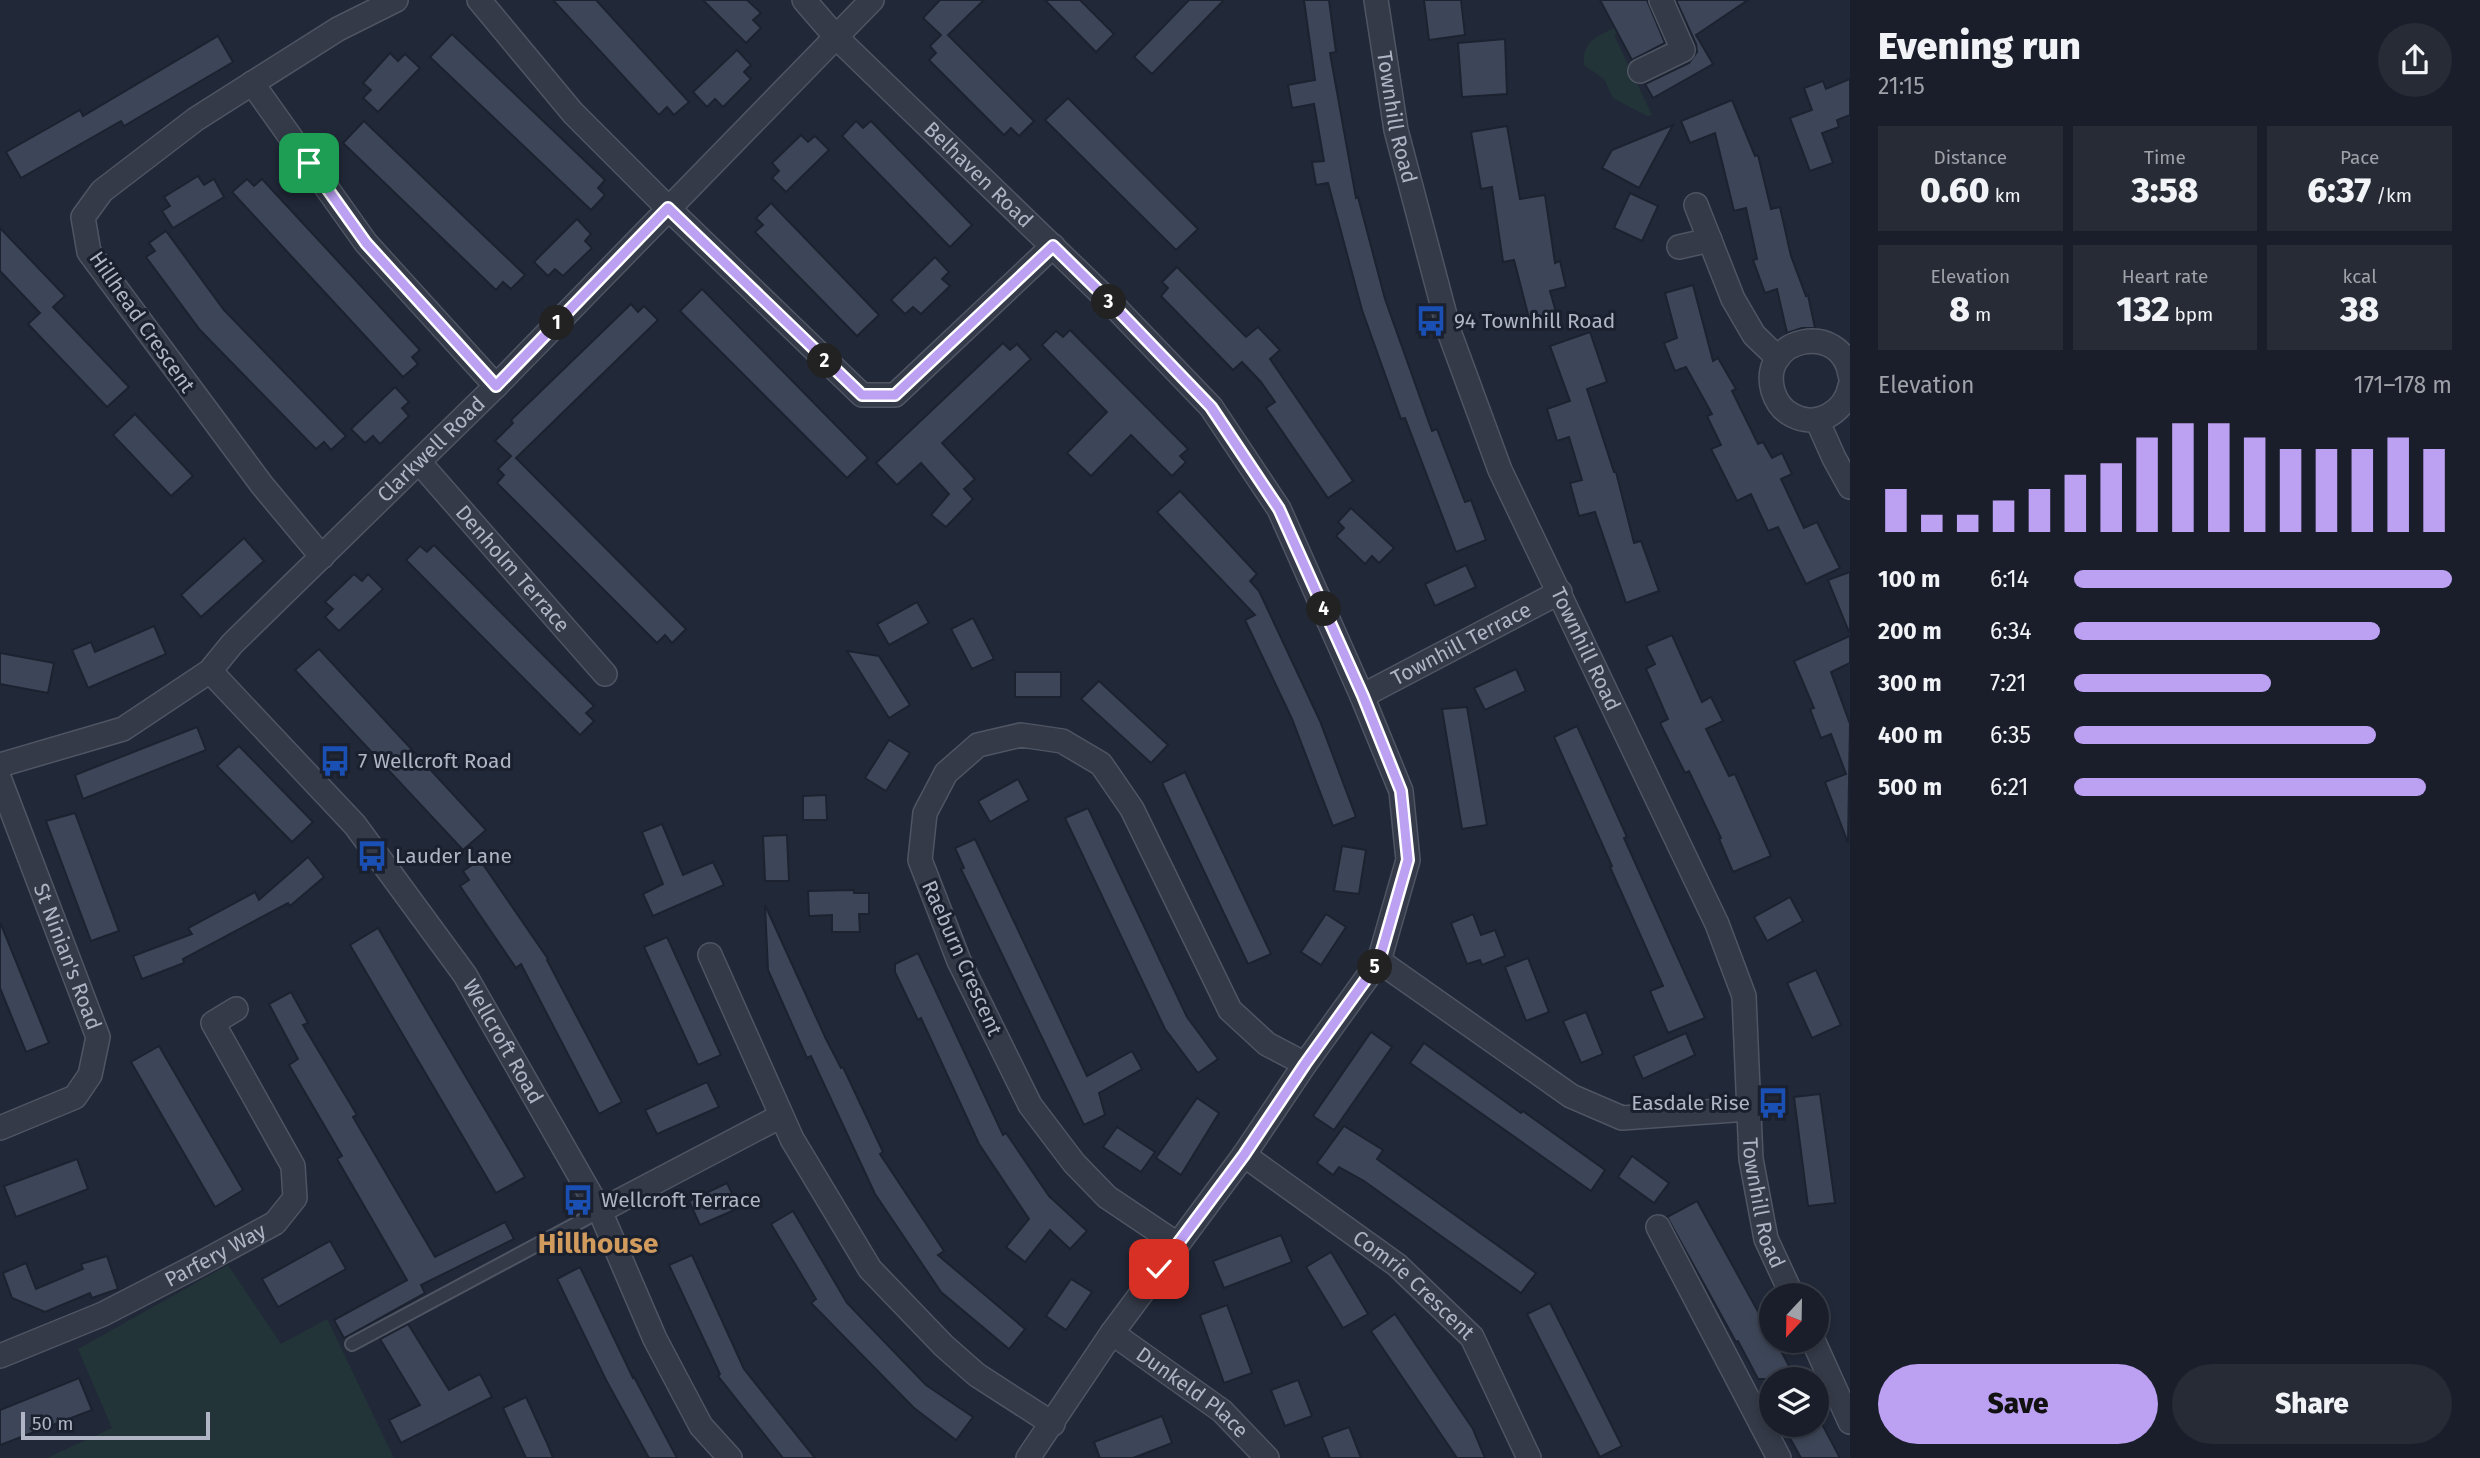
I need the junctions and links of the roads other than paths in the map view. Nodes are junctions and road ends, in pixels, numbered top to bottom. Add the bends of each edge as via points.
1 (396, 0) edge
2 (479, 0) edge
3 (804, 0) edge
4 (872, 0) edge
5 (1376, 0) edge
6 (1661, 0) edge
7 (836, 37) junction
8 (1640, 71) dead end
9 (252, 83) junction
10 (1696, 205) dead end
11 (668, 208) junction
12 (1710, 240) junction
13 (1053, 246) junction
14 (1679, 247) dead end
15 (1778, 358) junction
16 (1850, 374) edge
17 (496, 386) junction
18 (1817, 420) junction
19 (419, 462) junction
20 (1850, 487) edge
21 (322, 557) junction
22 (1560, 592) junction
23 (210, 671) junction
24 (605, 674) dead end
25 (1363, 696) junction
26 (0, 765) edge
27 (0, 780) edge
28 (710, 955) dead end
29 (1379, 961) junction
30 (236, 1009) dead end
31 (1305, 1064) junction
32 (1748, 1110) junction
33 (781, 1116) junction
34 (0, 1128) edge
35 (1244, 1155) junction
36 (600, 1211) junction
37 (1658, 1227) dead end
38 (1177, 1244) junction
39 (1786, 1283) edge
40 (1112, 1333) junction
41 (352, 1344) dead end
42 (1819, 1353) edge
43 (0, 1356) edge
44 (1850, 1422) edge
45 (1053, 1424) junction
46 (730, 1458) edge
47 (1028, 1458) edge
48 (1267, 1458) edge
49 (1530, 1458) edge
50 (1779, 1458) edge

1 - 9 street, Hillhead Crescent via 338,29
2 - 11 street via 573,113
3 - 7 street, Belhaven Road
4 - 7 street, Clarkwell Road
5 - 22 street, Townhill Road via 1396,130 1450,334 1500,470
6 - 8 street via 1683,50
7 - 11 street, Clarkwell Road
7 - 13 street, Belhaven Road
9 - 17 street via 366,243
9 - 21 street, Hillhead Crescent via 196,119 102,191 83,217 89,252
10 - 12 street
11 - 13 street via 862,395 895,395
11 - 17 street, Clarkwell Road
12 - 14 street
12 - 15 street via 1732,299 1754,335
13 - 25 street, Belhaven Road via 1211,407 1279,509
15 - 16 street via 1792,345 1819,341 1842,356
15 - 18 street via 1772,370 1775,397 1794,417
16 - 18 street via 1848,395 1841,407
17 - 19 street, Clarkwell Road
18 - 20 street
19 - 21 street, Clarkwell Road
19 - 24 street, Denholm Terrace
21 - 23 street, Clarkwell Road
22 - 25 street, Townhill Terrace
22 - 32 street, Townhill Road via 1717,924 1744,996
23 - 26 street, Clarkwell Road via 123,729
23 - 36 street, Wellcroft Road via 355,825 465,975
25 - 29 street, Belhaven Road via 1401,791 1408,860
27 - 34 street, St Ninian's Road via 98,1037 90,1075 75,1097
28 - 33 street
29 - 31 street, Belhaven Road
29 - 32 street via 1571,1096 1622,1118
30 - 43 street, Parfery Way via 213,1023 293,1166 295,1198 275,1223 196,1266 103,1314
31 - 35 street, Belhaven Road
31 - 38 street, Raeburn Crescent via 1267,1044 1230,1010 1132,809 1101,764 1062,741 1021,735 978,745 946,773 925,813 920,860 959,961 1030,1105 1059,1144 1107,1197
32 - 39 street, Townhill Road via 1751,1159 1766,1239
33 - 36 street
33 - 45 street via 870,1269 977,1375
35 - 38 street, Belhaven Road
35 - 49 street, Comrie Crescent via 1397,1265 1472,1337
36 - 41 lane
36 - 46 street, Wellcroft Road via 655,1339 701,1426
37 - 50 street
38 - 40 street, Belhaven Road
40 - 45 street, Belhaven Road
40 - 48 street, Dunkeld Place via 1222,1411
42 - 44 street
45 - 47 street, Belhaven Road

